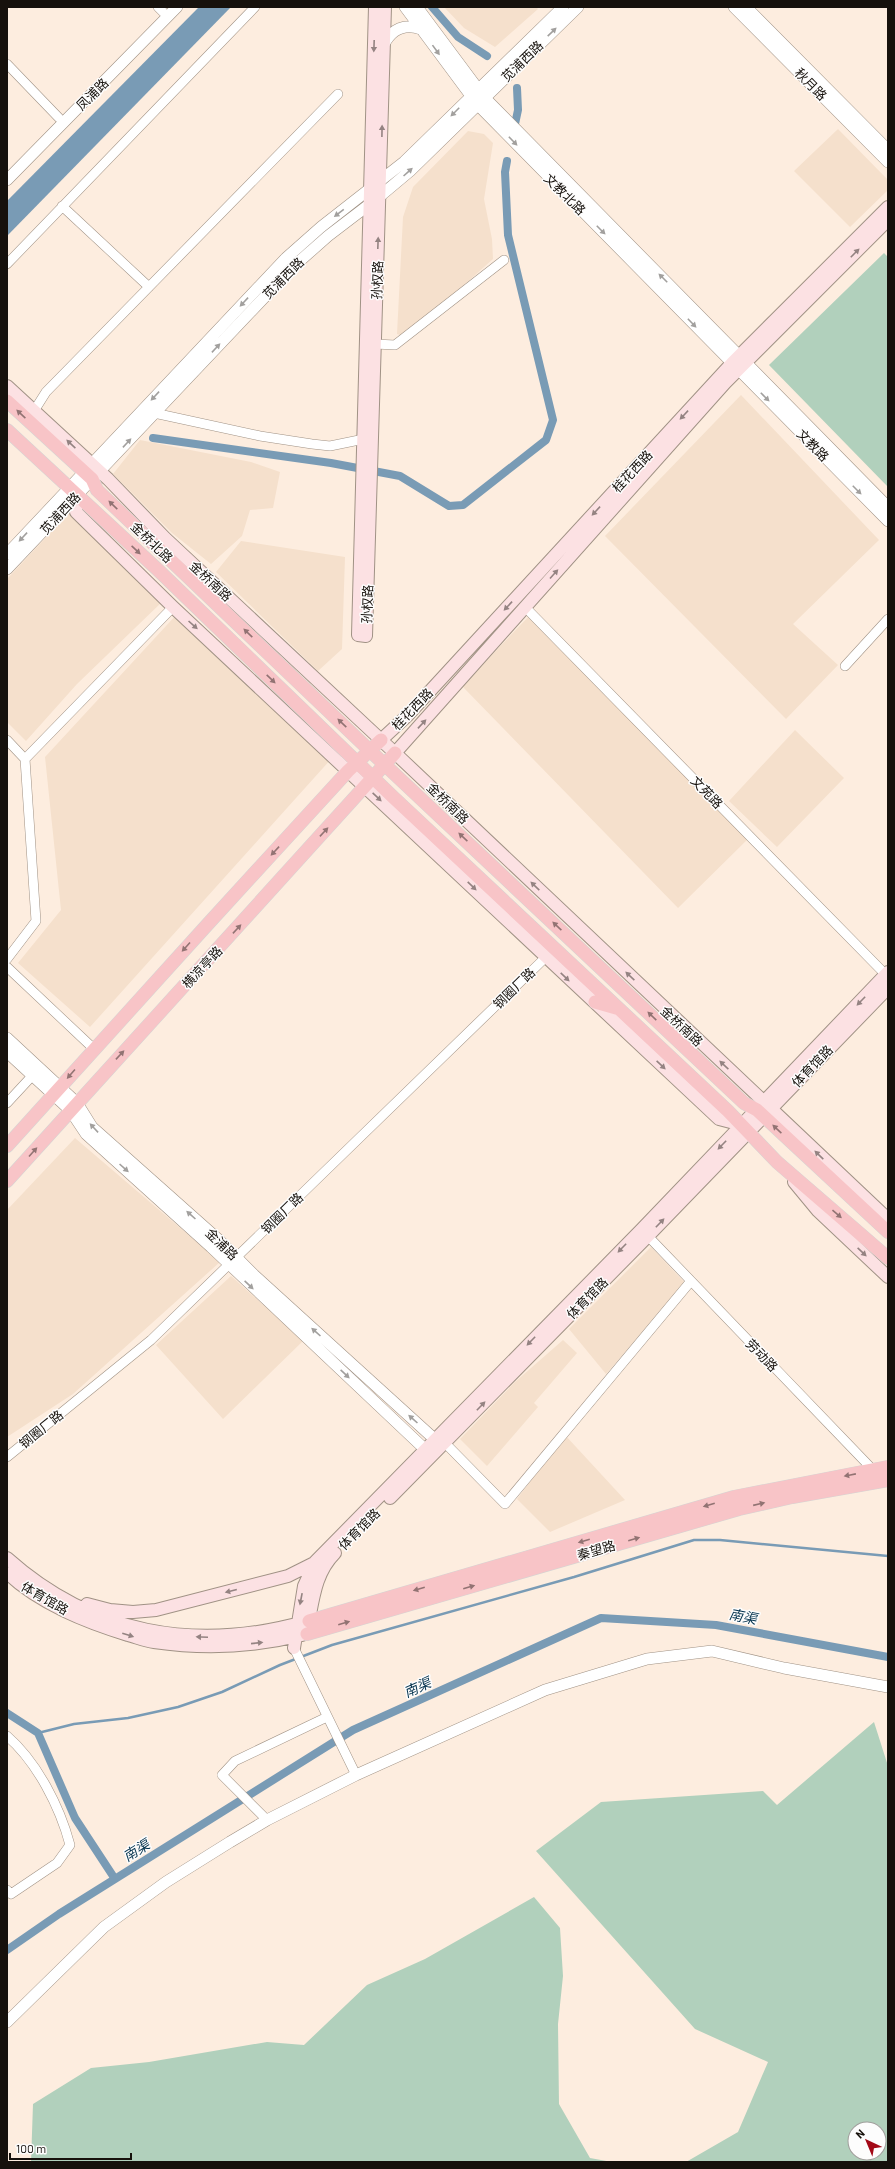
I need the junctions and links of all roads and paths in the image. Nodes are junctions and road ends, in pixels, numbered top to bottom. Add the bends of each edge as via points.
1 (177, 7) edge
2 (255, 7) edge
3 (375, 7) edge
4 (385, 7) edge
5 (405, 7) edge
6 (416, 7) edge
7 (563, 7) edge
8 (578, 7) edge
9 (734, 7) edge
10 (746, 7) edge
11 (163, 9) edge
12 (421, 29) junction
13 (384, 44) junction
14 (7, 64) edge
15 (338, 94) dead end
16 (477, 97) junction
17 (59, 118) junction
18 (888, 150) edge
19 (888, 162) edge
20 (7, 170) edge
21 (7, 180) edge
22 (380, 182) junction
23 (373, 197) junction
24 (62, 206) junction
25 (888, 207) edge
26 (888, 220) edge
27 (504, 260) dead end
28 (7, 264) edge
29 (149, 287) junction
30 (375, 344) junction
31 (739, 363) junction
32 (7, 386) edge
33 (7, 401) edge
34 (34, 411) junction
35 (154, 413) junction
36 (7, 430) edge
37 (366, 447) junction
38 (92, 472) junction
39 (367, 479) junction
40 (73, 492) junction
41 (888, 507) edge
42 (888, 521) edge
43 (165, 538) junction
44 (7, 554) edge
45 (173, 562) junction
46 (7, 569) edge
47 (173, 607) junction
48 (525, 607) junction
49 (888, 619) edge
50 (845, 666) dead end
51 (7, 740) edge
52 (381, 740) junction
53 (370, 750) junction
54 (396, 752) junction
55 (26, 759) junction
56 (385, 765) junction
57 (353, 766) junction
58 (369, 782) junction
59 (592, 940) junction
60 (546, 958) junction
61 (7, 959) edge
62 (598, 964) junction
63 (7, 967) edge
64 (887, 975) edge
65 (888, 988) edge
66 (595, 1002) junction
67 (619, 1009) junction
68 (7, 1038) edge
69 (94, 1048) junction
70 (7, 1052) edge
71 (32, 1076) junction
72 (56, 1091) junction
73 (7, 1103) edge
74 (73, 1107) junction
75 (764, 1109) junction
76 (745, 1129) junction
77 (7, 1146) edge
78 (777, 1162) junction
79 (7, 1181) edge
80 (888, 1219) edge
81 (645, 1232) junction
82 (888, 1232) edge
83 (888, 1258) edge
84 (233, 1261) junction
85 (888, 1277) edge
86 (691, 1281) junction
87 (440, 1443) junction
88 (429, 1452) junction
89 (7, 1457) edge
90 (888, 1467) edge
91 (873, 1470) junction
92 (886, 1480) edge
93 (7, 1558) edge
94 (320, 1563) junction
95 (7, 1573) edge
96 (51, 1593) junction
97 (303, 1622) junction
98 (298, 1643) junction
99 (888, 1687) edge
100 (327, 1716) junction
101 (7, 1736) edge
102 (356, 1775) junction
103 (267, 1820) junction
104 (7, 1890) edge
105 (7, 2022) edge

1 - 21 street, 凤浦路
2 - 24 street
3 -> 23 main road, 孙权路
4 - 13 main road, 孙权路
5 - 12 street, 文教北路
6 - 16 street, 文教北路
7 - 16 street, 苋浦西路
16 -> 8 street, 苋浦西路
9 - 19 street, 秋月路
10 - 18 street, 秋月路
11 - 17 street, 凤浦路
12 - 13 street via 408,26 395,29 388,35
12 -> 16 street, 文教北路
22 -> 13 main road, 孙权路
14 - 17 street
15 - 29 street
16 -> 22 street, 苋浦西路
23 -> 16 street, 苋浦西路 via 410,171
16 - 31 street, 文教北路
17 - 20 street, 凤浦路
22 - 23 main road, 孙权路
30 -> 23 main road, 孙权路
35 -> 23 street, 苋浦西路 via 294,266
23 - 37 main road, 孙权路
23 -> 38 street, 苋浦西路 via 321,227 286,258
24 - 28 street
24 - 29 street
25 - 31 main road, 桂花西路
31 -> 26 main road, 桂花西路
27 - 30 street via 395,345
29 - 34 street via 46,392
30 - 37 main road, 孙权路
31 - 41 street, 文教路
31 -> 42 street, 文教路
48 -> 31 main road, 桂花西路
31 -> 52 main road, 桂花西路
32 - 34 main road, 金桥南路
38 -> 33 main road, 金桥北路
38 -> 34 main road, 金桥南路
35 - 37 street via 260,436 330,446
38 -> 35 street, 苋浦西路
36 - 40 main road, 金桥北路
37 - 39 main road, 孙权路
38 - 40 street, 苋浦西路
38 - 43 main road, 金桥南路
45 -> 38 main road, 金桥北路 via 97,490
39 - 39 main road, 孙权路 via 358,635 366,636
40 -> 44 street
40 - 46 street, 苋浦西路
40 - 47 main road, 金桥北路 via 76,512
40 -> 57 main road, 金桥北路 via 157,569
43 - 45 main road
43 - 52 main road, 金桥南路
53 -> 45 main road, 金桥北路
47 - 55 street
47 -> 57 main road, 金桥北路
54 -> 48 main road, 桂花西路
48 - 64 street, 文苑路
49 - 50 street
51 - 55 street
52 - 53 main road, 横凉亭路
52 - 54 main road, 金桥南路
53 - 56 main road, 金桥北路
53 - 57 main road, 横凉亭路
54 - 56 main road, 横凉亭路
59 -> 54 main road, 金桥南路
55 - 61 street via 36,921
56 - 58 main road, 横凉亭路
62 -> 56 main road, 金桥南路
57 - 58 main road, 金桥北路
57 -> 69 main road, 横凉亭路
58 -> 60 main road
58 - 67 main road
74 -> 58 main road, 横凉亭路
59 - 62 main road
75 -> 59 main road, 金桥南路
60 -> 66 main road
60 - 84 street, 钢圈厂路
75 -> 62 main road, 金桥南路 via 744,1103
63 - 69 street
64 -> 75 main road, 体育馆路
65 - 75 main road, 体育馆路
66 - 67 main road
66 -> 76 main road via 719,1119
67 - 76 main road
68 - 72 street, 金浦路
69 -> 72 main road, 横凉亭路
70 - 71 street, 金浦路
71 - 72 street, 金浦路
71 - 73 street
72 - 74 street, 金浦路
72 - 77 main road, 横凉亭路
79 -> 74 main road, 横凉亭路
74 - 84 street, 金浦路 via 86,1134
75 - 76 main road, 体育馆路
80 -> 75 main road, 金桥南路
82 -> 75 main road, 金桥南路
76 - 78 main road
76 - 81 main road, 体育馆路
78 -> 83 main road
78 -> 85 main road via 818,1211
81 - 86 street, 劳动路
81 - 87 main road, 体育馆路
87 -> 84 street, 金浦路
84 -> 88 street, 金浦路
84 - 89 street, 钢圈厂路 via 151,1340
86 - 87 street via 505,1504
86 - 91 street, 劳动路
87 - 88 main road, 体育馆路
88 - 94 main road, 体育馆路
90 - 91 main road, 秦望路
91 - 92 street, 劳动路
91 -> 97 main road, 秦望路 via 734,1498
98 -> 92 main road, 秦望路 via 739,1509
93 - 96 main road, 体育馆路
94 -> 96 main road, 体育馆路 via 288,1576 156,1610 110,1610
94 - 97 main road, 体育馆路
95 -> 98 main road, 体育馆路 via 15,1581 88,1622 153,1642 206,1646
97 -> 96 main road, 体育馆路 via 254,1632 209,1637 180,1636 117,1623 78,1608
97 - 98 main road, 体育馆路
98 - 100 street via 304,1669
99 - 102 street via 784,1668 712,1651 648,1659 545,1690
100 - 102 street
100 - 103 street via 235,1761 222,1775
101 - 104 street via 35,1767 65,1826 70,1845 57,1863 11,1894
102 - 103 street
103 - 105 street via 166,1882 104,1927

